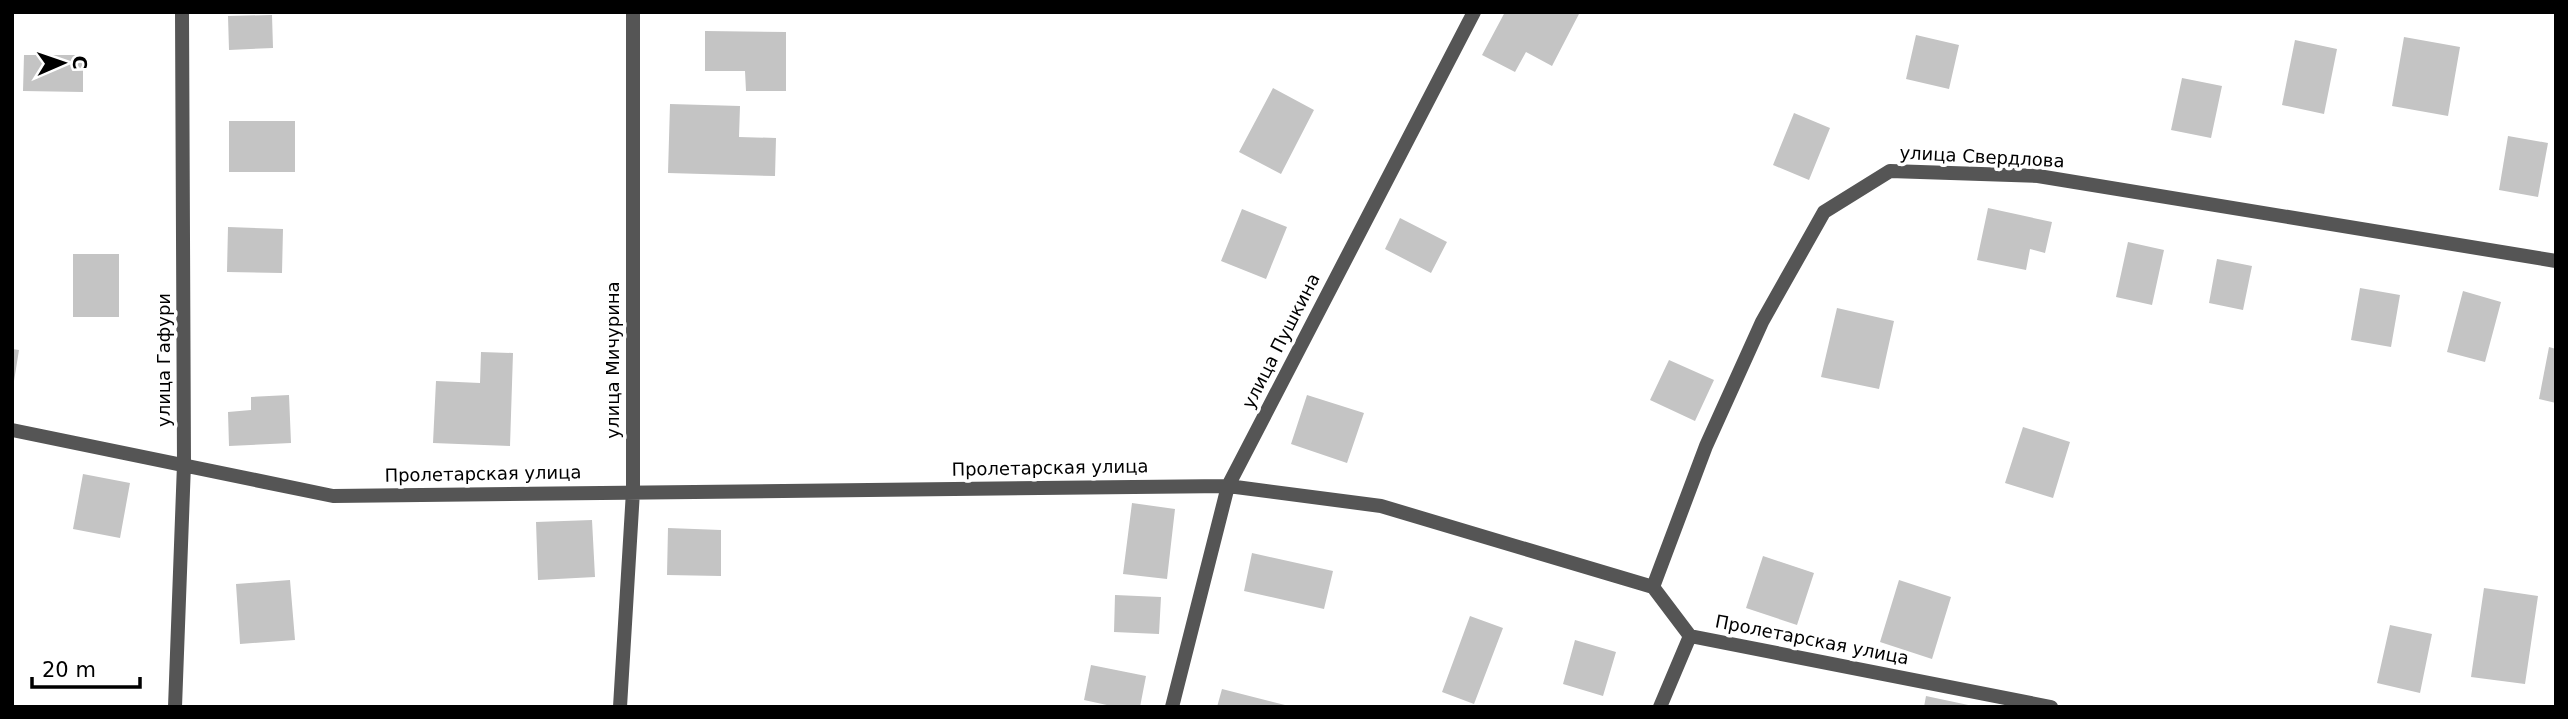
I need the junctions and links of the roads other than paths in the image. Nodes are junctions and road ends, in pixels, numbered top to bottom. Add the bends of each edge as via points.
1 (182, 12) edge
2 (632, 12) edge
3 (1474, 12) edge
4 (2556, 261) edge
5 (12, 430) edge
6 (184, 464) junction
7 (1228, 486) junction
8 (633, 491) junction
9 (1653, 587) junction
10 (1690, 636) junction
11 (2005, 702) edge
12 (174, 707) edge
13 (620, 707) edge
14 (1172, 707) edge
15 (1660, 707) edge
16 (2051, 707) edge

1 - 6 street, улица Гафури
2 - 8 street, улица Мичурина
3 - 7 street, улица Пушкина
4 - 9 street, улица Свердлова via 2038,176 1890,172 1824,212 1745,359 1706,446
5 - 6 street, Пролетарская улица
6 - 8 street, Пролетарская улица via 333,495
6 - 12 street, улица Гафури
7 - 8 street, Пролетарская улица
7 - 9 street, Пролетарская улица via 1381,506
7 - 14 street, улица Пушкина
8 - 13 street, улица Мичурина
9 - 10 street, Пролетарская улица
10 - 11 street, Пролетарская улица
10 - 15 street
11 - 16 street, Пролетарская улица

